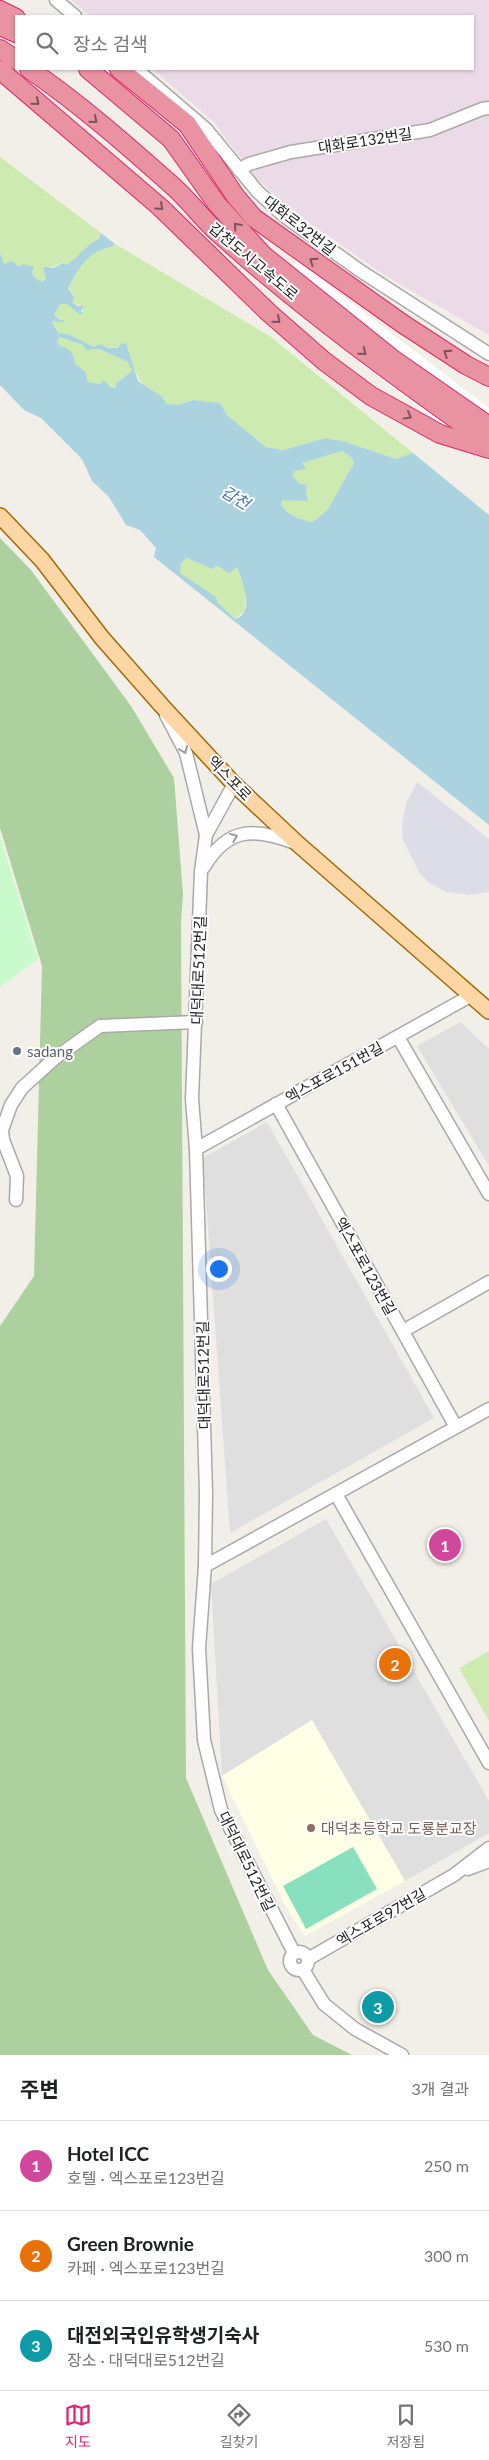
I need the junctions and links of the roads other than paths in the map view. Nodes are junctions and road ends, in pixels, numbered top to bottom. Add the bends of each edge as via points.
1 (56, 0) edge
2 (0, 10) edge
3 (74, 15) edge
4 (15, 18) edge
5 (0, 26) edge
6 (15, 33) edge
7 (0, 49) edge
8 (15, 59) edge
9 (0, 70) edge
10 (30, 70) edge
11 (89, 70) edge
12 (120, 70) edge
13 (137, 70) edge
14 (489, 108) edge
15 (239, 170) junction
16 (489, 354) edge
17 (389, 364) junction
18 (489, 377) edge
19 (489, 426) edge
20 (489, 443) edge
21 (489, 449) edge
22 (0, 516) edge
23 (162, 706) junction
24 (234, 784) junction
25 (206, 835) junction
26 (298, 844) junction
27 (201, 871) junction
28 (472, 996) junction
29 (489, 1011) edge
30 (196, 1022) junction
31 (398, 1037) junction
32 (276, 1104) junction
33 (196, 1148) junction
34 (489, 1194) edge
35 (16, 1200) dead end
36 (489, 1282) edge
37 (403, 1332) junction
38 (489, 1409) edge
39 (456, 1427) junction
40 (336, 1494) junction
41 (205, 1566) junction
42 (489, 1763) edge
43 (489, 1848) edge
44 (489, 1861) edge
45 (454, 1874) junction
46 (306, 1964) junction
47 (402, 2055) edge

1 - 3 street
2 - 4 highway
5 - 6 highway
7 - 8 highway
9 -> 21 highway via 160,206 268,312 324,361 371,396 440,434
10 -> 17 highway, 갑천도시고속도로 via 58,89 176,189 216,231 253,263
17 -> 11 highway, 갑천도시고속도로 via 263,255 217,204 171,139
18 -> 12 highway via 403,324 254,218 187,124
13 - 15 street, 대화로32번길 via 206,129
14 - 15 street, 대화로132번길 via 430,130 290,152
15 - 16 street, 대화로32번길 via 284,216 359,270
17 - 19 highway, 갑천도시고속도로
17 - 20 highway, 갑천도시고속도로
22 - 23 main road, 엑스포로 via 42,560 102,638
23 - 24 main road, 엑스포로
23 -> 25 street via 186,753
24 - 25 street, 대덕대로512번길
24 - 26 main road, 엑스포로
25 - 27 street, 대덕대로512번길
27 -> 26 street via 220,844 234,835 272,834
26 - 28 main road, 엑스포로
27 - 30 street, 대덕대로512번길
28 - 29 main road, 엑스포로
28 - 31 street, 엑스포로151번길
30 - 33 street, 대덕대로512번길 via 192,1099
30 - 35 street via 100,1026 55,1058 22,1088 11,1105 2,1130 17,1176
31 - 32 street, 엑스포로151번길
31 - 34 street
32 - 33 street, 엑스포로151번길
32 - 37 street, 엑스포로123번길
33 - 41 street, 대덕대로512번길
36 - 37 street
37 - 39 street, 엑스포로123번길
38 - 39 street
39 - 40 street
40 - 41 street
40 - 42 street
41 - 46 street, 대덕대로512번길 via 199,1648 204,1740 221,1810 294,1954 302,1952
43 - 45 street
44 - 45 street
45 - 46 street, 엑스포로97번길
46 - 47 street via 324,2004 355,2029

